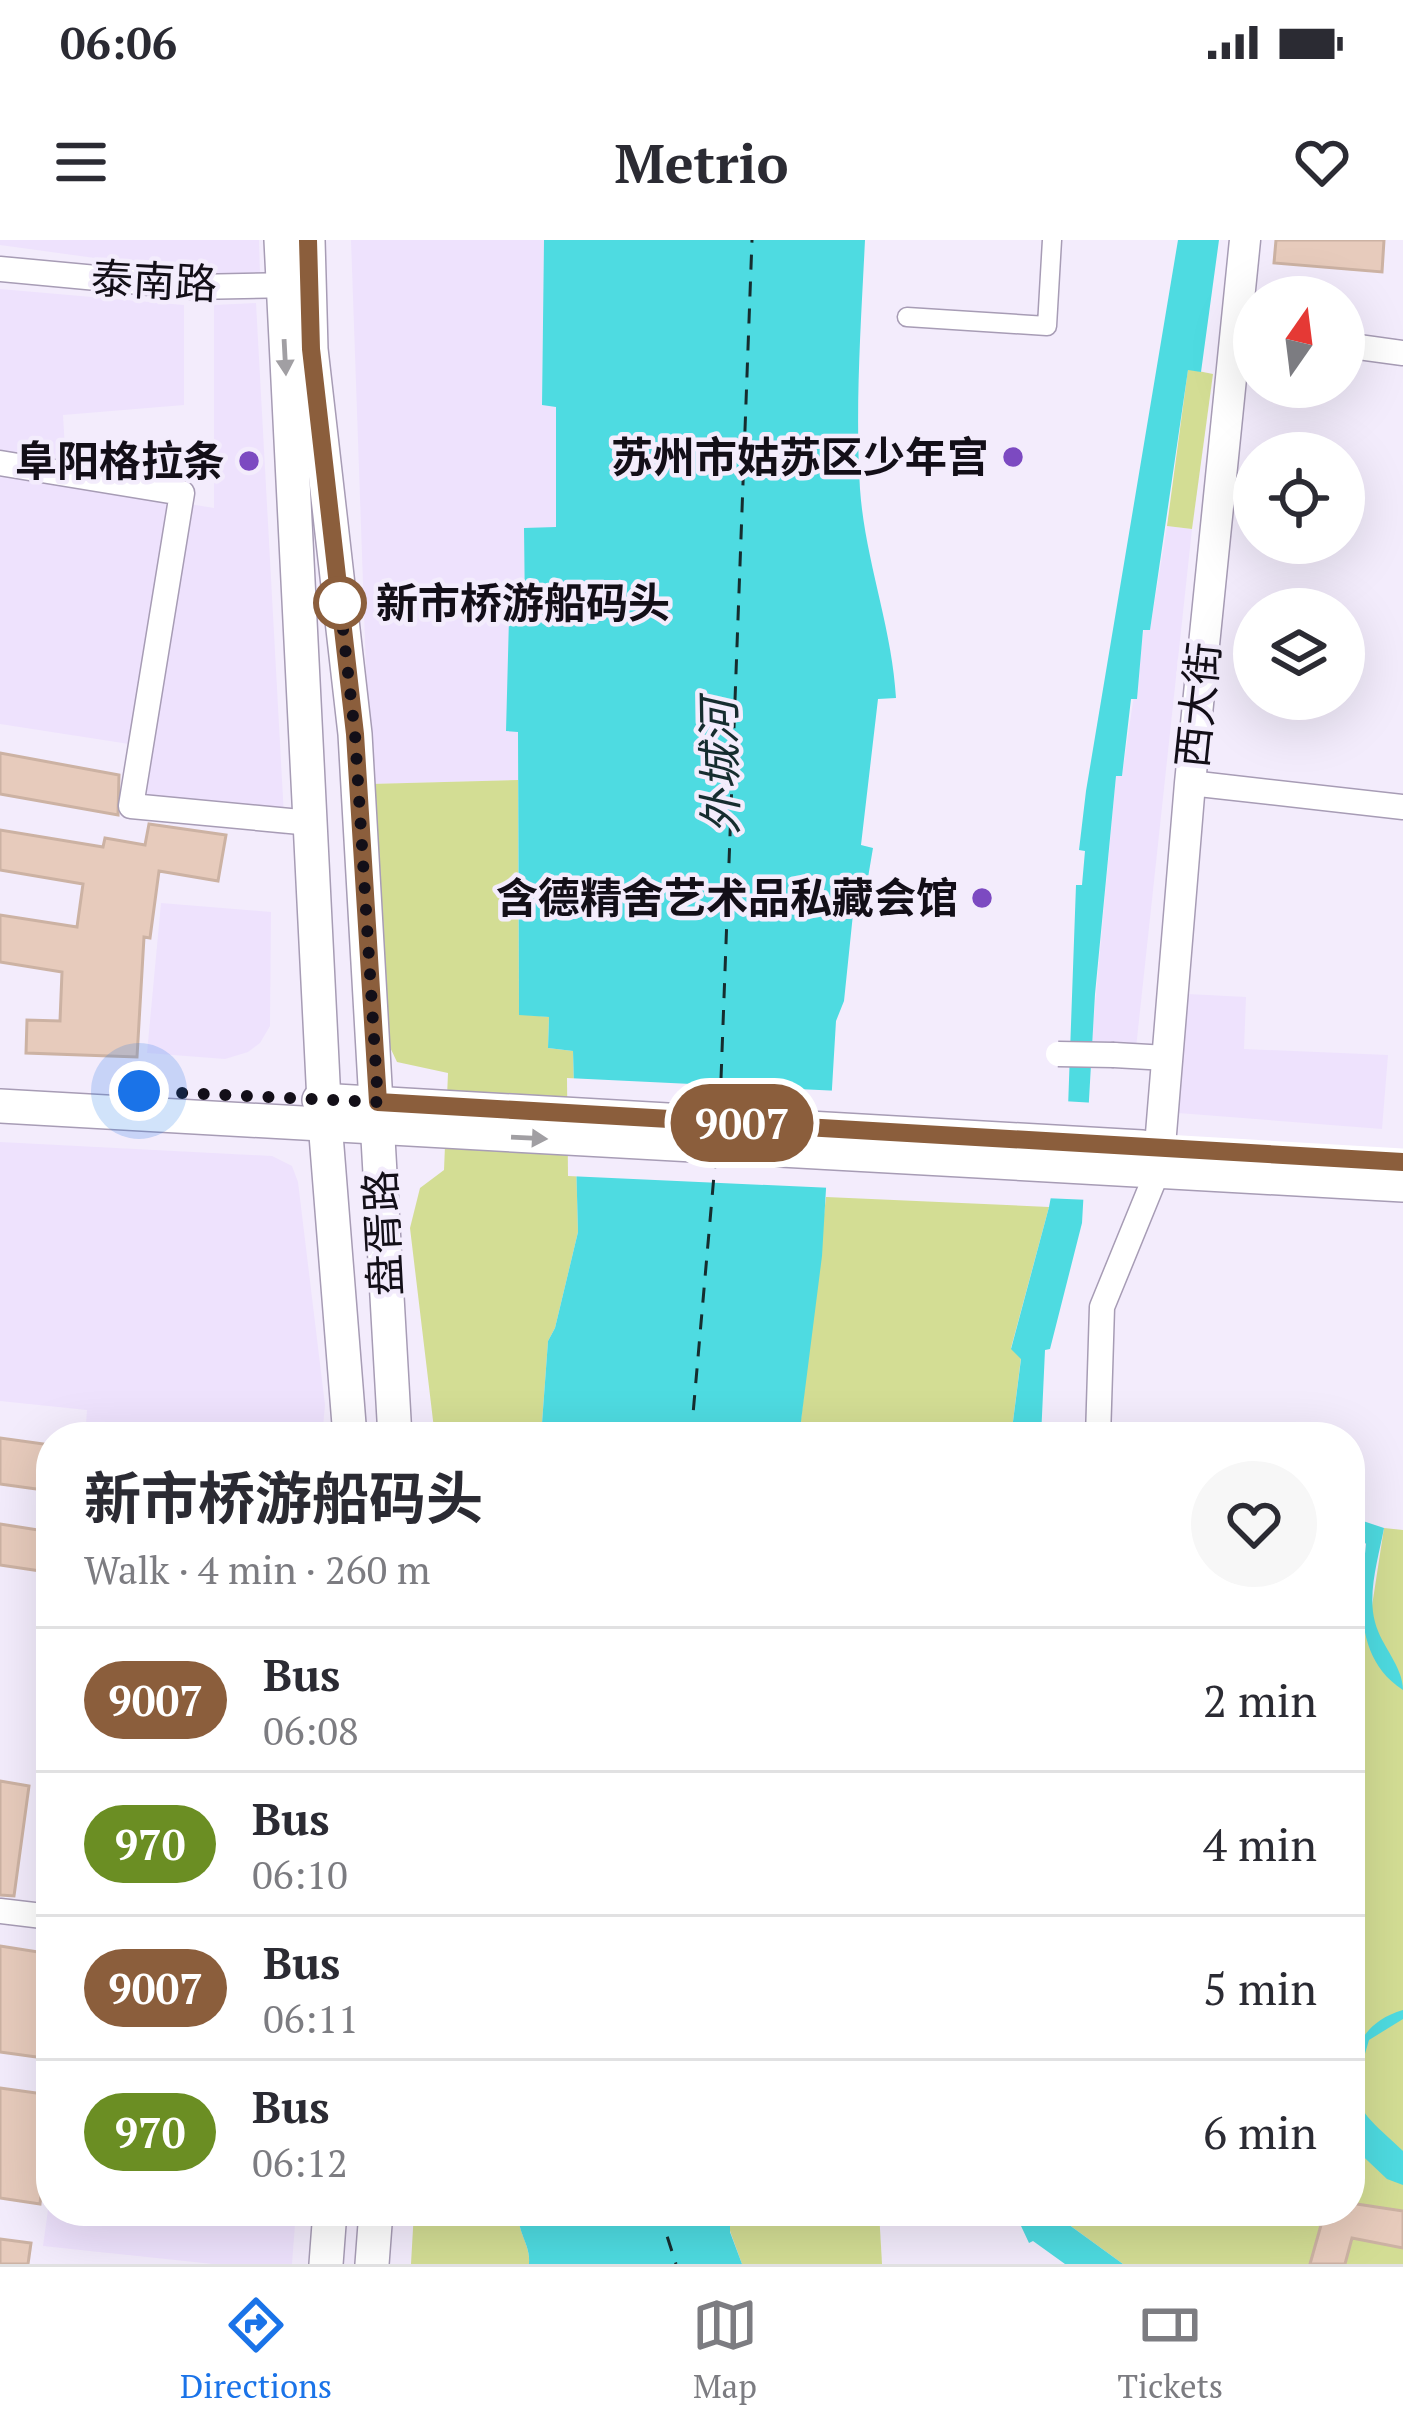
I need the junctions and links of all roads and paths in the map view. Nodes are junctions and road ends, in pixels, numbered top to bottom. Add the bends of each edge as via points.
1 (281, 240) edge
2 (308, 240) edge
3 (1052, 240) edge
4 (1245, 240) edge
5 (0, 269) edge
6 (1245, 276) edge
7 (296, 285) junction
8 (907, 317) dead end
9 (1365, 348) edge
10 (1403, 353) edge
11 (1236, 408) edge
12 (0, 463) edge
13 (341, 615) junction
14 (300, 617) junction
15 (1190, 783) junction
16 (1403, 807) edge
17 (311, 824) junction
18 (1058, 1054) dead end
19 (1167, 1058) junction
20 (0, 1085) edge
21 (0, 1106) edge
22 (325, 1111) junction
23 (394, 1116) junction
24 (1158, 1159) junction
25 (1403, 1162) edge
26 (1403, 1185) edge
27 (353, 1422) edge
28 (354, 1422) edge
29 (380, 1422) edge
30 (395, 1422) edge
31 (1098, 1422) edge
32 (0, 1911) edge
33 (36, 1915) edge
34 (329, 2226) edge
35 (375, 2226) edge
36 (326, 2264) edge
37 (372, 2264) edge

1 - 7 main road, 盘胥路
2 - 7 main road, 盘胥路
3 - 8 street via 1047,326
4 - 6 street, 西大街
5 - 7 street, 泰南路 via 193,287
7 - 13 main road, 盘胥路 via 311,349
7 -> 14 main road, 盘胥路
9 - 10 street
11 - 15 street, 西大街
12 - 17 street via 182,494 131,806
13 - 14 main road via 346,1011
13 - 23 main road, 盘胥路
14 - 17 main road, 盘胥路
15 - 16 street
15 - 19 street, 西大街
17 - 22 main road, 盘胥路
18 - 19 street, bridge
19 - 24 street, 西大街
20 - 22 main road
21 - 22 main road
22 - 23 main road
22 - 27 main road, 盘胥路
23 - 24 main road
23 - 30 main road, 盘胥路
24 - 25 main road
24 - 26 main road
24 - 31 street via 1102,1306
28 - 29 main road via 357,1208
32 - 33 street
34 - 36 main road
35 - 37 main road

